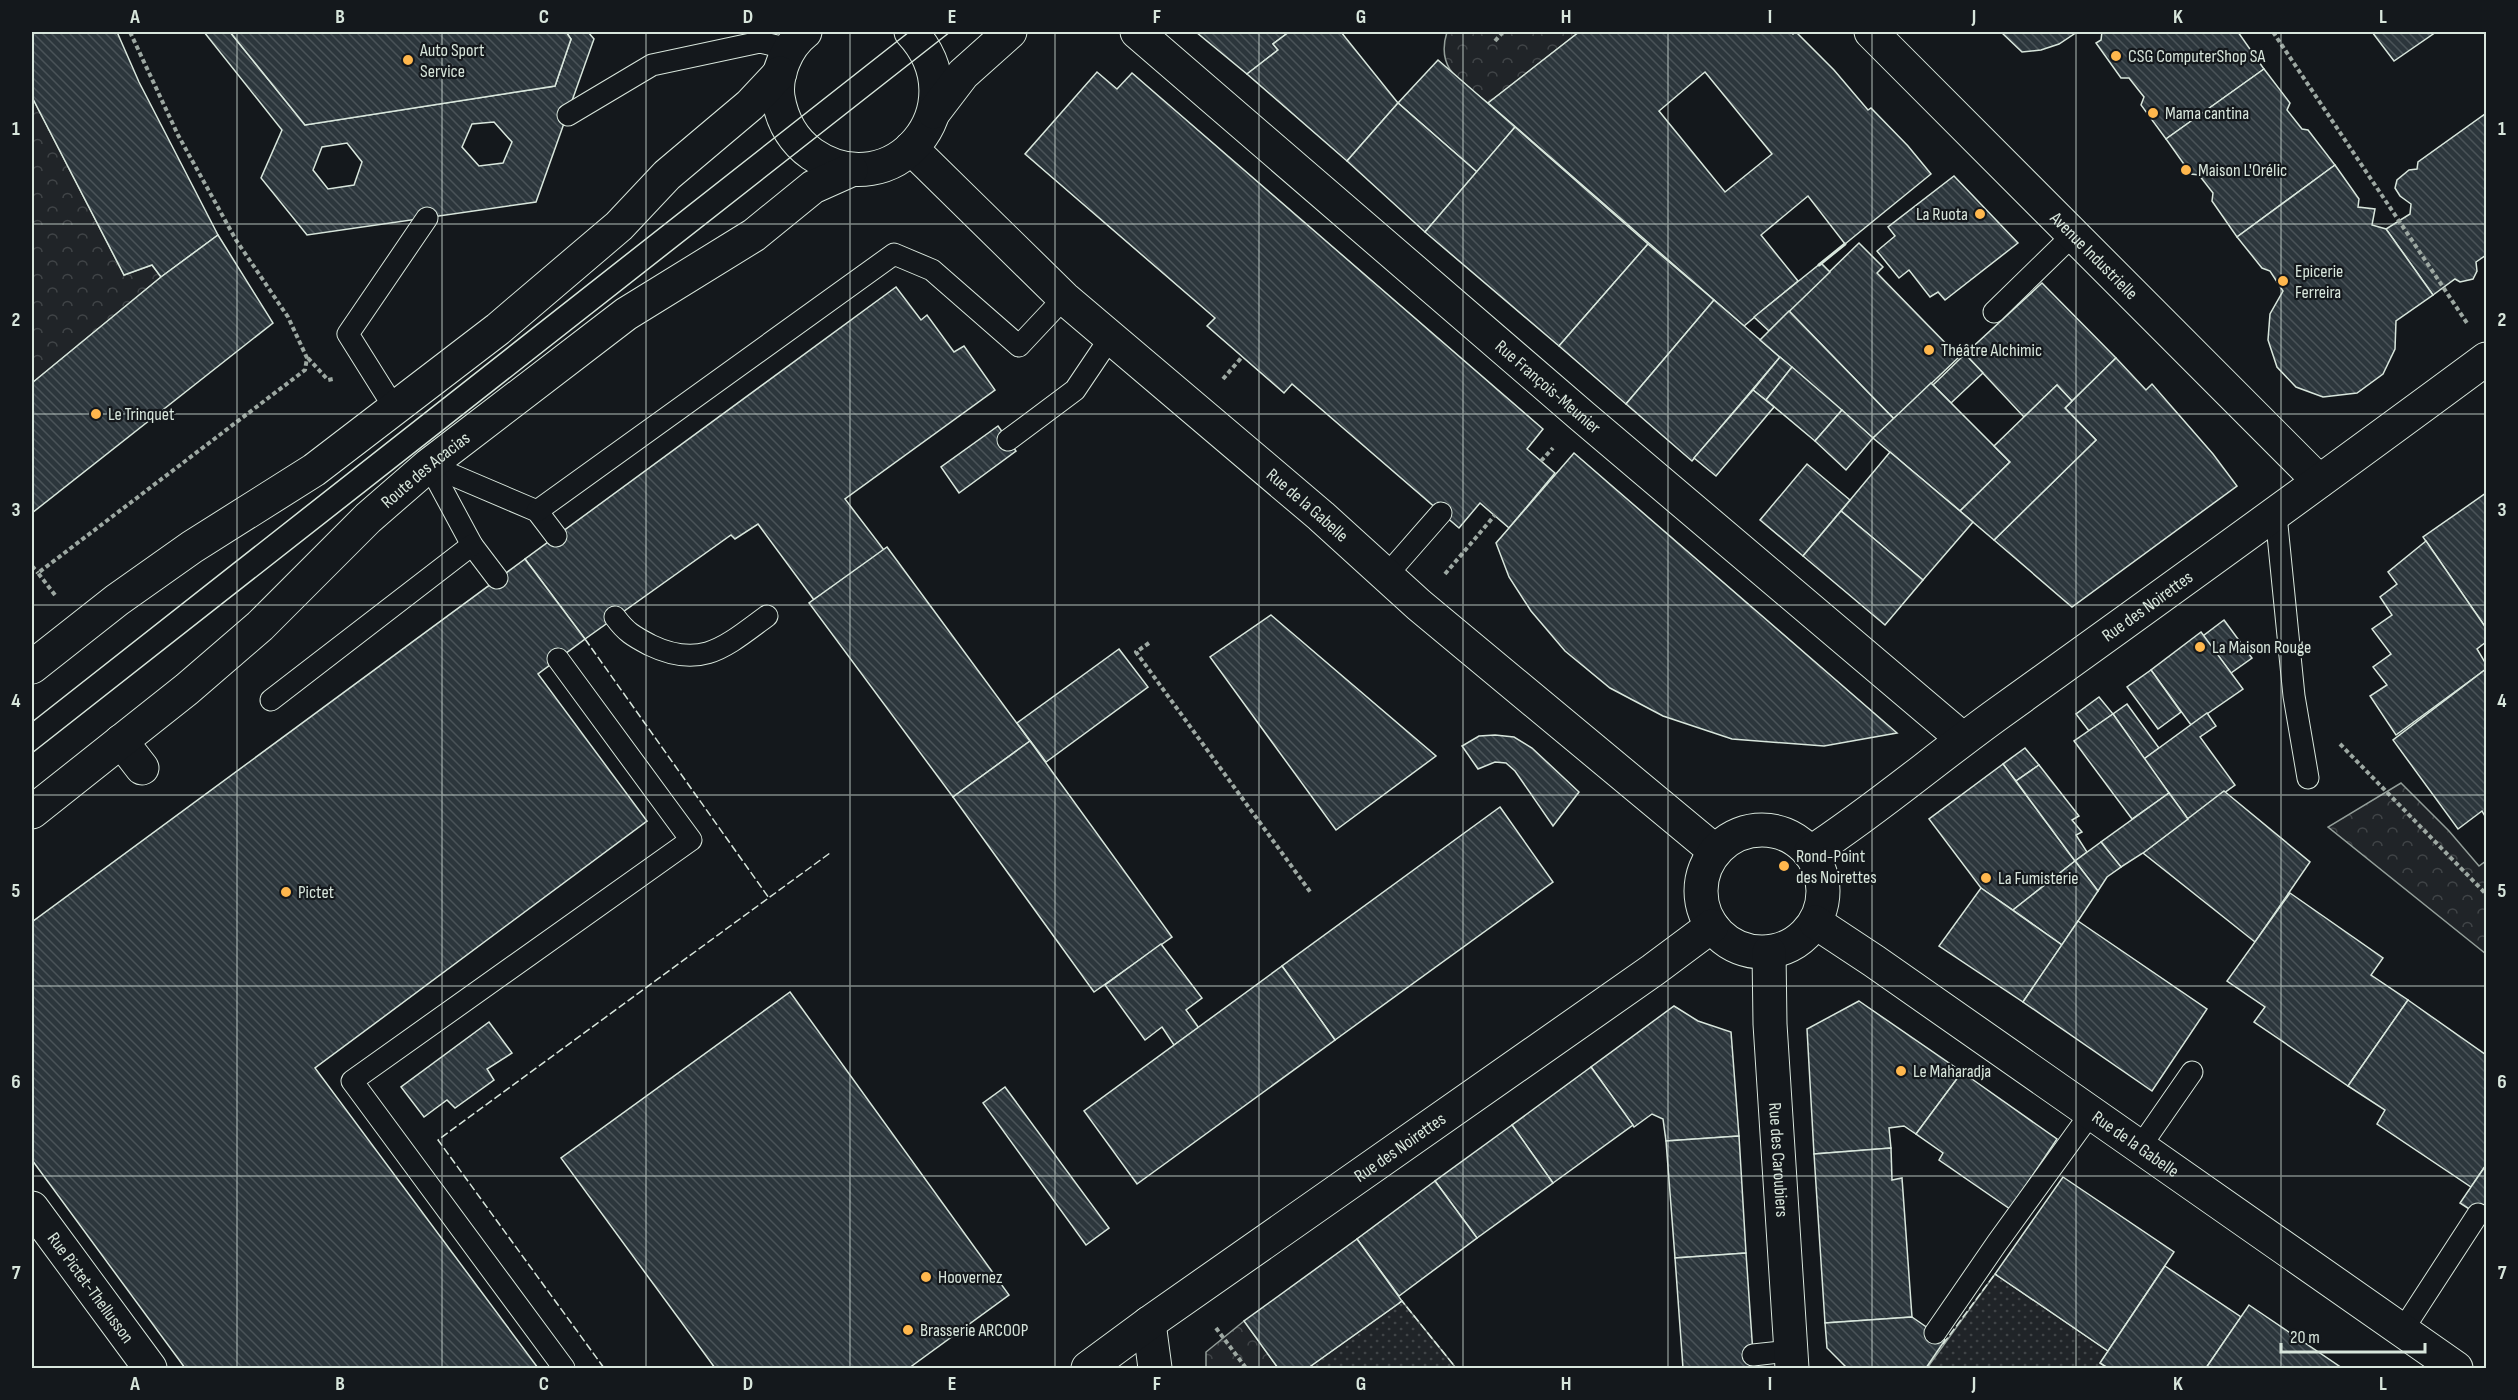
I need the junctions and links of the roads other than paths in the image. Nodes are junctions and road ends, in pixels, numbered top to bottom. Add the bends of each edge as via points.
1 (911, 32) edge
2 (1010, 32) edge
3 (1137, 32) edge
4 (1871, 32) edge
5 (791, 51) edge
6 (934, 112) junction
7 (568, 115) dead end
8 (911, 148) junction
9 (851, 170) junction
10 (427, 218) dead end
11 (2073, 235) junction
12 (1064, 298) junction
13 (1994, 312) dead end
14 (1110, 338) junction
15 (2487, 359) edge
16 (395, 409) junction
17 (1008, 440) dead end
18 (429, 465) junction
19 (2319, 481) junction
20 (537, 511) junction
21 (1441, 513) dead end
22 (2276, 515) junction
23 (556, 536) dead end
24 (472, 545) junction
25 (1385, 577) junction
26 (497, 578) dead end
27 (767, 616) dead end
28 (615, 617) dead end
29 (558, 659) dead end
30 (32, 667) edge
31 (270, 700) dead end
32 (1963, 739) junction
33 (121, 741) junction
34 (142, 768) dead end
35 (2308, 778) dead end
36 (32, 812) edge
37 (1715, 851) junction
38 (1810, 853) junction
39 (1815, 922) junction
40 (1712, 926) junction
41 (1769, 952) junction
42 (2192, 1072) dead end
43 (2091, 1113) junction
44 (2140, 1147) junction
45 (32, 1208) edge
46 (2478, 1214) dead end
47 (1149, 1323) junction
48 (2402, 1331) junction
49 (1935, 1334) dead end
50 (1754, 1355) dead end
51 (1790, 1360) edge
52 (150, 1368) edge
53 (564, 1368) edge
54 (1088, 1368) edge
55 (1155, 1368) edge
56 (2456, 1368) edge

1 - 6 street via 933,64
2 - 6 street via 963,74
3 - 32 street, Rue François-Meunier
4 - 11 street, Avenue Industrielle
5 - 7 lane via 760,42 652,65
5 - 9 street via 777,91 780,110 794,138 824,163
5 - 16 street via 750,105 667,175 619,226 498,329
6 - 8 street via 925,132
8 - 9 street via 893,161
8 - 12 street, Rue de la Gabelle
9 - 18 street, Route des Acacias via 813,187 754,235 626,314
10 - 16 lane via 348,334
11 - 13 lane
11 - 19 street, Avenue Industrielle
12 - 14 street, Rue de la Gabelle
12 - 20 lane via 1019,346 932,270 894,254
14 - 17 lane via 1075,390
14 - 25 street, Rue de la Gabelle via 1320,516
15 - 19 street, Rue des Noirettes
16 - 30 street via 314,470 192,547
18 - 20 lane
18 - 24 lane
18 - 33 street, Route des Acacias via 368,518 260,626
19 - 22 street, Rue des Noirettes
20 - 23 lane
21 - 25 lane
22 - 32 street, Rue des Noirettes
22 - 35 lane via 2294,696
24 - 26 lane
24 - 31 lane
25 - 37 street, Rue de la Gabelle
27 - 28 lane via 724,646 694,657 660,650 627,633
29 - 53 lane via 691,840 352,1081
32 - 38 street, Rue des Noirettes via 1868,814
33 - 34 street
33 - 36 street, Route des Acacias
37 - 38 street via 1750,831 1768,830 1787,835
37 - 40 street via 1703,872 1701,889 1703,908
38 - 39 street via 1822,880 1823,899
39 - 41 street via 1798,940
39 - 43 street, Rue de la Gabelle
40 - 41 street via 1726,940 1748,950
40 - 47 street, Rue des Noirettes
41 - 51 street, Rue des Caroubiers
42 - 44 lane
43 - 44 street, Rue de la Gabelle
43 - 49 lane via 1993,1241
44 - 48 street, Rue de la Gabelle
45 - 52 street, Rue Pictet-Thellusson
46 - 48 lane
47 - 54 street, Rue des Noirettes
47 - 55 street
48 - 56 street, Rue de la Gabelle
50 - 51 lane

